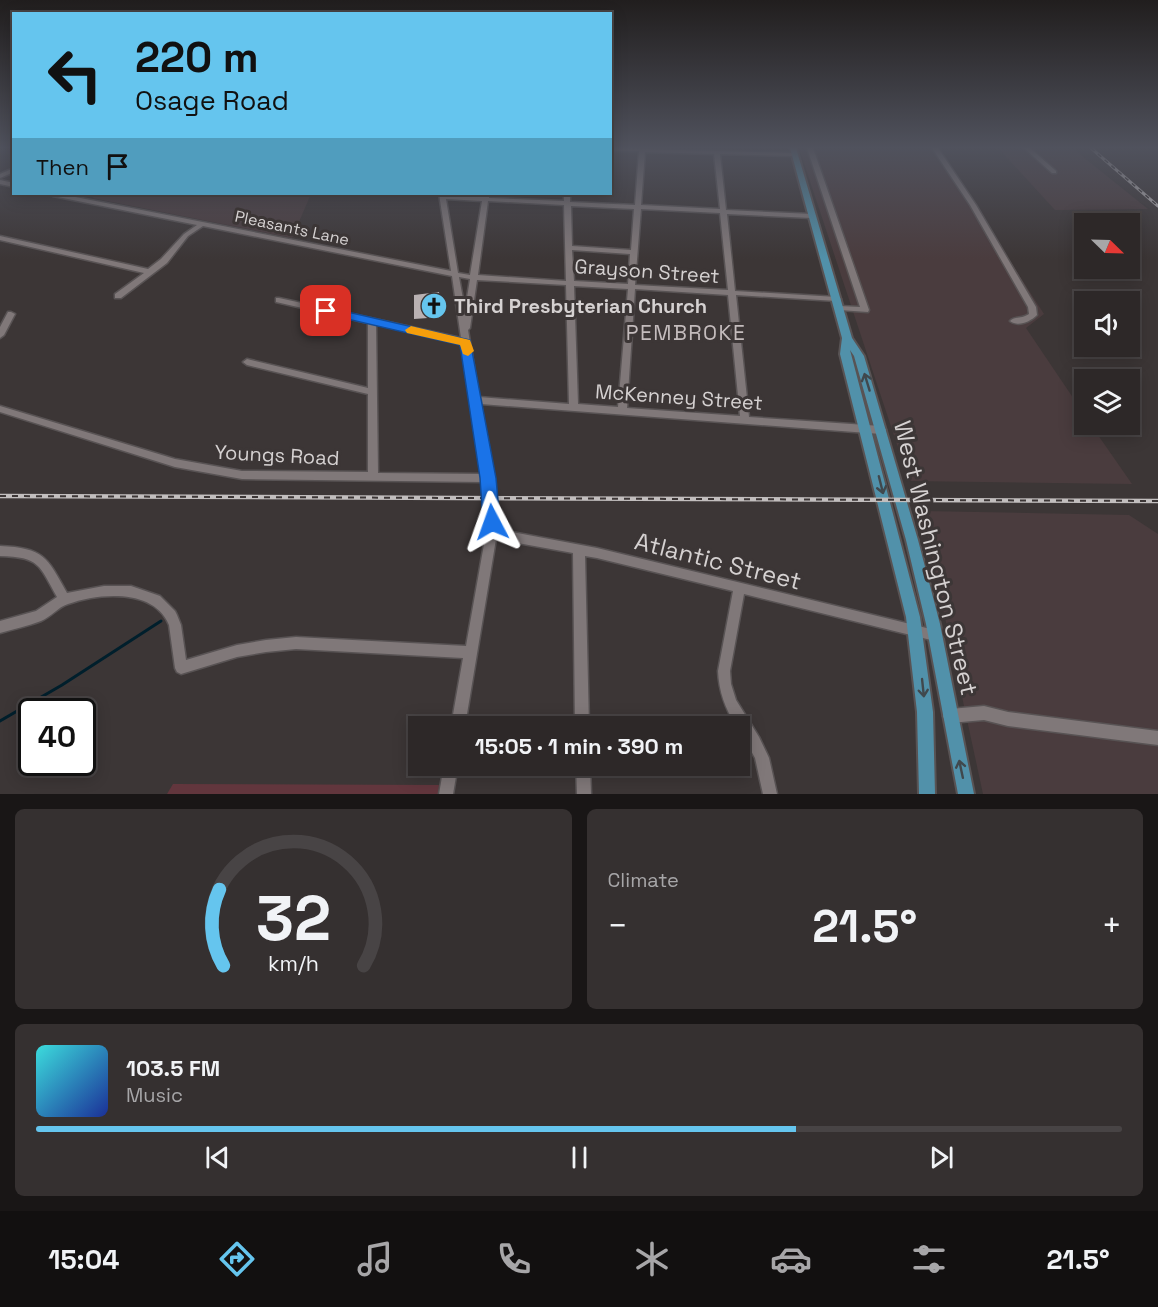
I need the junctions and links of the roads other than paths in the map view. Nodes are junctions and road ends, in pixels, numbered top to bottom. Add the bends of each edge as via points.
1 (640, 185) edge
2 (720, 185) edge
3 (803, 185) edge
4 (823, 185) edge
5 (960, 185) edge
6 (65, 195) edge
7 (442, 195) edge
8 (567, 195) edge
9 (485, 196) edge
10 (567, 203) junction
11 (638, 207) junction
12 (722, 211) junction
13 (812, 216) junction
14 (202, 224) junction
15 (0, 238) edge
16 (10, 241) junction
17 (0, 246) edge
18 (569, 248) junction
19 (634, 252) junction
20 (150, 272) junction
21 (455, 275) junction
22 (474, 277) junction
23 (569, 283) junction
24 (632, 287) junction
25 (731, 293) junction
26 (118, 296) dead end
27 (279, 300) dead end
28 (838, 304) junction
29 (11, 314) dead end
30 (372, 321) junction
31 (1014, 321) dead end
32 (0, 335) edge
33 (465, 338) junction
34 (847, 338) junction
35 (247, 362) dead end
36 (373, 392) junction
37 (476, 399) junction
38 (574, 406) junction
39 (0, 409) edge
40 (622, 410) junction
41 (745, 420) junction
42 (866, 429) junction
43 (880, 430) junction
44 (373, 477) junction
45 (488, 478) junction
46 (491, 533) junction
47 (579, 550) junction
48 (0, 552) edge
49 (739, 588) junction
50 (64, 598) junction
51 (0, 627) edge
52 (915, 630) junction
53 (935, 635) junction
54 (470, 652) junction
55 (460, 716) edge
56 (582, 716) edge
57 (950, 716) junction
58 (1158, 738) edge
59 (449, 776) edge
60 (583, 776) edge
61 (446, 794) edge
62 (584, 794) edge
63 (770, 794) edge
64 (927, 794) edge
65 (966, 794) edge

1 - 11 street
2 - 12 street
3 - 13 main road, West Washington Street
4 - 28 street, Grayson Street via 865,310
5 - 31 street via 1032,308 1030,318
6 - 14 street, Pleasants Lane
7 - 9 street
7 - 21 street
8 - 10 street
9 - 10 street
9 - 22 street
10 - 11 street
10 - 18 street
11 - 12 street
11 - 19 street
12 - 13 street
12 - 25 street
13 - 28 main road, West Washington Street
14 - 20 street
14 - 21 street, Pleasants Lane
15 - 16 street
16 - 17 street
16 - 20 street
18 - 19 street
18 - 23 street
19 - 24 street
20 - 26 street
21 - 22 street, Grayson Street
21 - 33 street
22 - 23 street, Grayson Street
22 - 33 street
23 - 24 street, Grayson Street
23 - 38 street
24 - 25 street, Grayson Street
24 - 40 street
25 - 28 street, Grayson Street
25 - 41 street
27 - 30 street
28 - 34 main road, West Washington Street
29 - 32 street
30 - 33 street
30 - 36 street
33 - 37 street
34 - 42 main road, West Washington Street via 845,354
43 -> 34 main road, West Washington Street via 859,357
35 - 36 street
36 - 44 street
37 - 38 street, McKenney Street
37 - 45 street
38 - 40 street, McKenney Street
39 - 44 street, Youngs Road via 204,469 266,477
40 - 41 street, McKenney Street
41 - 42 street, McKenney Street
42 - 43 street, McKenney Street
42 -> 52 main road, West Washington Street
43 - 53 main road, West Washington Street
44 - 45 street, Youngs Road
45 - 46 street
46 - 47 street, Atlantic Street
46 - 54 street
47 - 49 street, Atlantic Street
47 - 56 street
48 - 50 street via 38,557
49 - 52 street, Atlantic Street
49 - 63 street via 724,683 732,708 760,754
50 - 51 street via 39,616
50 - 54 street via 116,590 156,600 175,625 181,668 273,644
52 - 53 street, Atlantic Street
52 -> 64 main road, West Washington Street via 925,712
53 - 57 main road, West Washington Street
54 - 55 street
57 - 58 street via 984,713
65 -> 57 main road, West Washington Street
59 - 61 street
60 - 62 street

